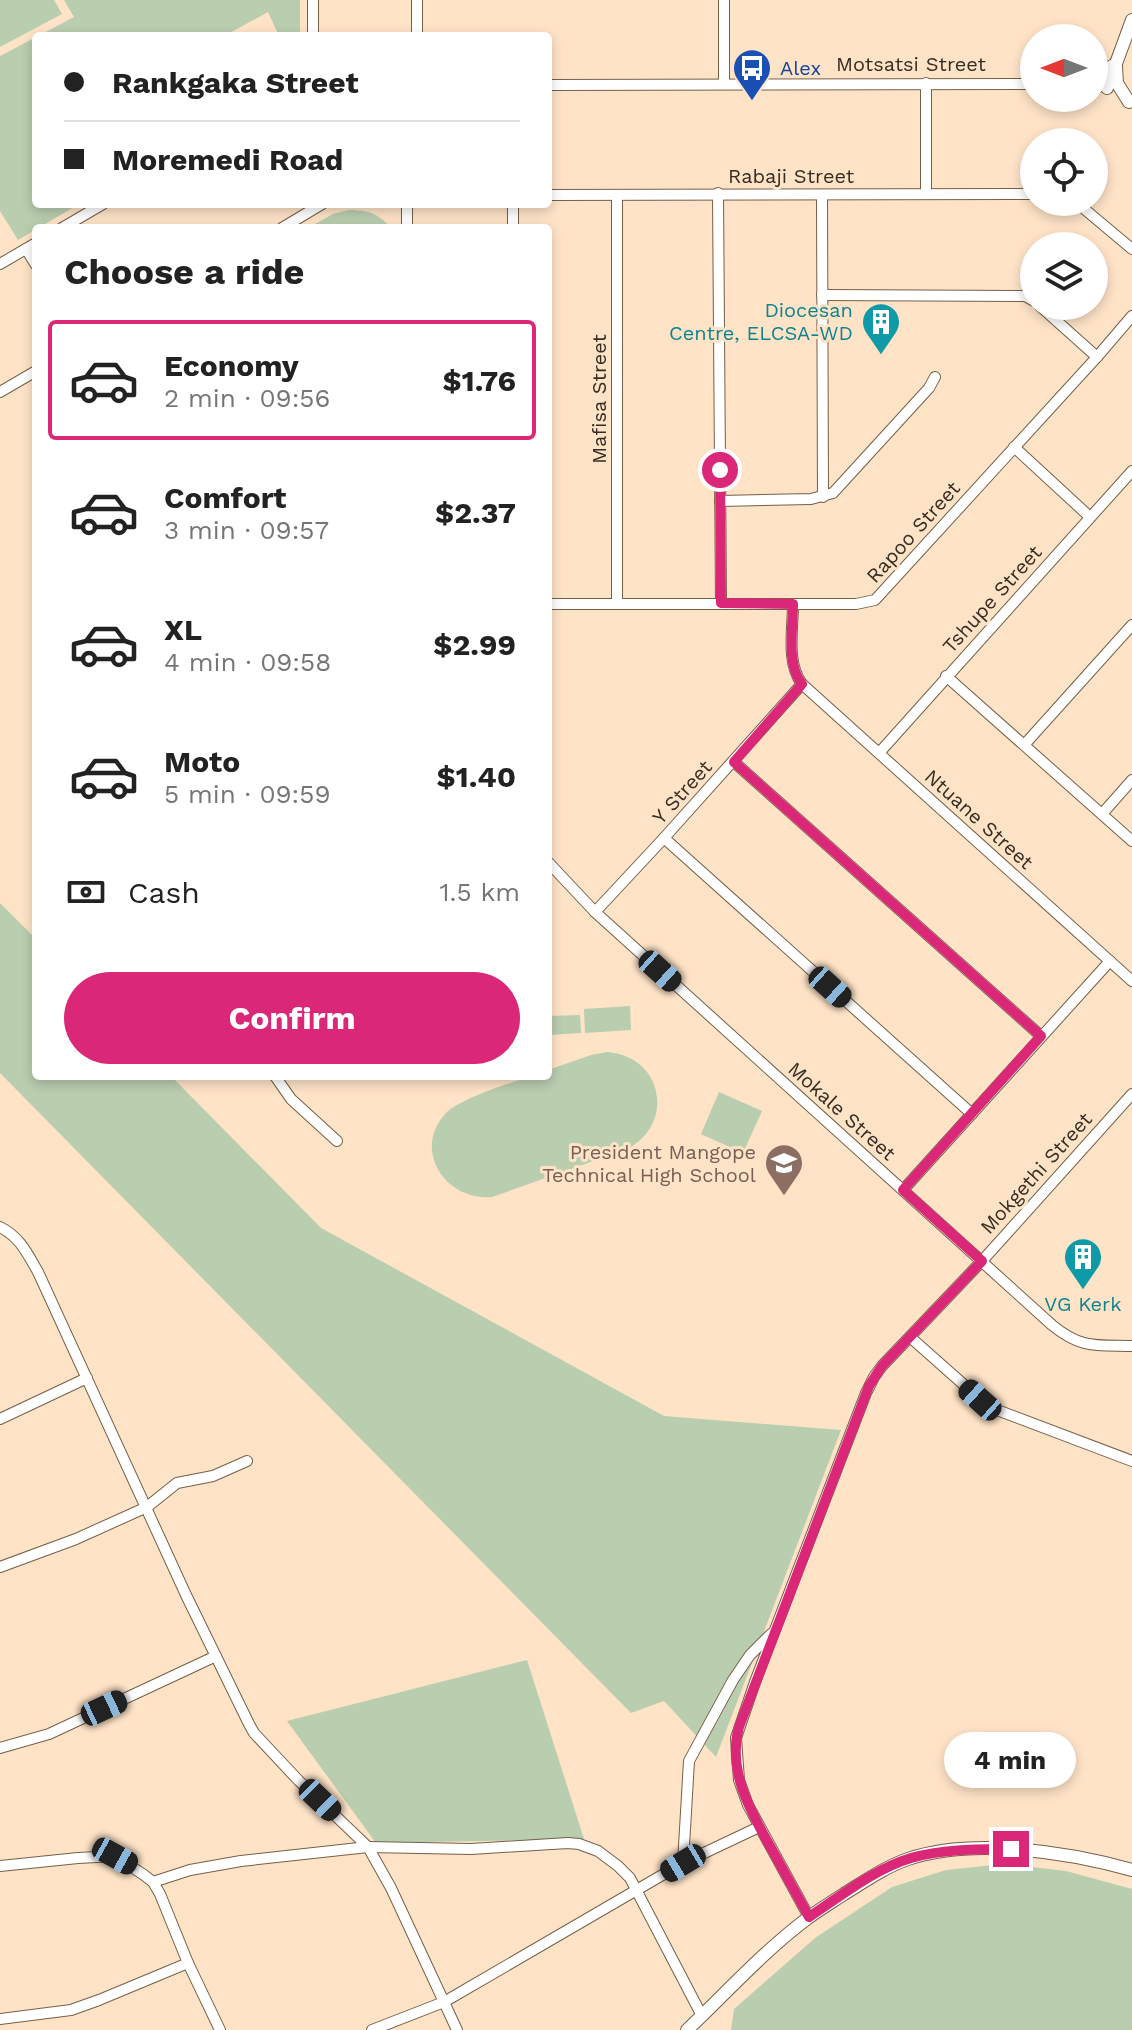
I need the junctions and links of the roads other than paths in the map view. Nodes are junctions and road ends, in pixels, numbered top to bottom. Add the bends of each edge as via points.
1 (313, 0) edge
2 (417, 0) edge
3 (724, 0) edge
4 (1132, 20) edge
5 (313, 32) edge
6 (417, 32) edge
7 (1116, 60) junction
8 (1108, 71) edge
9 (926, 83) junction
10 (724, 84) junction
11 (1020, 84) edge
12 (552, 85) edge
13 (1108, 91) edge
14 (1131, 104) edge
15 (718, 193) junction
16 (926, 193) junction
17 (1020, 194) edge
18 (552, 195) edge
19 (617, 195) junction
20 (822, 195) junction
21 (96, 208) edge
22 (315, 208) edge
23 (1093, 216) edge
24 (69, 224) edge
25 (289, 224) edge
26 (31, 246) edge
27 (1132, 249) edge
28 (0, 264) edge
29 (822, 295) junction
30 (1020, 296) edge
31 (1132, 316) edge
32 (1056, 320) edge
33 (1097, 357) junction
34 (32, 373) edge
35 (935, 377) dead end
36 (0, 392) edge
37 (1014, 447) junction
38 (1132, 471) edge
39 (823, 497) junction
40 (720, 501) junction
41 (1090, 517) junction
42 (617, 603) junction
43 (721, 603) junction
44 (552, 604) edge
45 (793, 604) junction
46 (1132, 625) edge
47 (946, 676) junction
48 (802, 684) junction
49 (1025, 744) junction
50 (879, 753) junction
51 (734, 762) junction
52 (1132, 780) edge
53 (1102, 814) junction
54 (664, 838) junction
55 (1132, 841) edge
56 (552, 866) edge
57 (595, 912) junction
58 (1110, 961) junction
59 (1132, 981) edge
60 (1041, 1036) junction
61 (278, 1080) edge
62 (1132, 1094) edge
63 (972, 1114) junction
64 (337, 1141) dead end
65 (903, 1190) junction
66 (0, 1227) edge
67 (982, 1261) junction
68 (910, 1337) junction
69 (1132, 1346) edge
70 (87, 1378) junction
71 (0, 1419) edge
72 (247, 1461) dead end
73 (1132, 1461) edge
74 (147, 1507) junction
75 (0, 1567) edge
76 (775, 1630) junction
77 (216, 1656) junction
78 (0, 1748) edge
79 (759, 1827) junction
80 (368, 1847) junction
81 (683, 1863) junction
82 (0, 1866) edge
83 (1132, 1870) edge
84 (153, 1882) junction
85 (637, 1890) junction
86 (809, 1917) junction
87 (188, 1963) junction
88 (444, 2002) junction
89 (702, 2016) junction
90 (0, 2019) edge
91 (220, 2030) edge
92 (372, 2030) edge
93 (457, 2030) edge
94 (687, 2030) edge

1 - 5 street
2 - 6 street
3 - 10 street
4 - 7 street
7 - 8 street
7 - 14 street via 1117,83
9 - 10 street, Motsatsi Street
9 - 11 street, Motsatsi Street
9 - 16 street
10 - 12 street, Motsatsi Street
13 - 14 street
15 - 19 street, Rabaji Street
15 - 20 street, Rabaji Street
15 - 40 street
16 - 17 street, Rabaji Street
16 - 20 street, Rabaji Street
18 - 19 street, Rabaji Street
19 - 42 street, Mafisa Street
20 - 29 street
21 - 24 street
22 - 25 street
23 - 27 street
26 - 28 street
29 - 30 street
29 - 39 street
31 - 33 street, Rapoo Street
32 - 33 street
33 - 37 street, Rapoo Street
34 - 36 street
35 - 39 street via 841,485
37 - 41 street
37 - 45 street, Rapoo Street via 875,600
38 - 41 street, Tshupe Street
39 - 40 street
40 - 43 street
41 - 47 street, Tshupe Street
42 - 43 street, Rapoo Street
42 - 44 street, Rapoo Street
43 - 45 street, Rapoo Street
45 - 48 street via 793,665
46 - 49 street
47 - 49 street
47 - 50 street, Tshupe Street
48 - 50 street, Ntuane Street
48 - 51 street, Y Street
49 - 53 street
50 - 58 street, Ntuane Street
51 - 54 street, Y Street
51 - 60 street
52 - 53 street
53 - 55 street
54 - 57 street, Y Street
54 - 63 street
56 - 57 street, Mokale Street
57 - 65 street, Mokale Street
58 - 59 street, Ntuane Street
58 - 60 street
60 - 63 street
61 - 64 street
62 - 67 street, Mokgethi Street
63 - 65 street
65 - 67 street, Mokale Street
66 - 70 street via 22,1243
67 - 68 street, Mokgethi Street
67 - 69 street, Mokale Street via 1067,1337
68 - 73 street via 989,1407
68 - 76 street, Mokgethi Street via 869,1386
70 - 71 street
70 - 74 street
72 - 74 street via 213,1476 177,1483
74 - 75 street
74 - 77 street
76 - 79 street, Mokgethi Street via 736,1738 739,1780
76 - 81 street via 739,1671 689,1761
77 - 78 street via 49,1734
77 - 80 street via 254,1733
79 - 81 street
79 - 86 street, Mokgethi Street
80 - 84 street via 241,1861
80 - 85 street via 579,1844 608,1857
80 - 88 street
81 - 85 street
82 - 84 street via 115,1856
83 - 86 street via 1011,1849 951,1851 910,1858 882,1870
84 - 87 street
85 - 88 street
85 - 89 street
86 - 89 street
87 - 90 street via 71,2010
87 - 91 street
88 - 92 street
88 - 93 street
89 - 94 street

